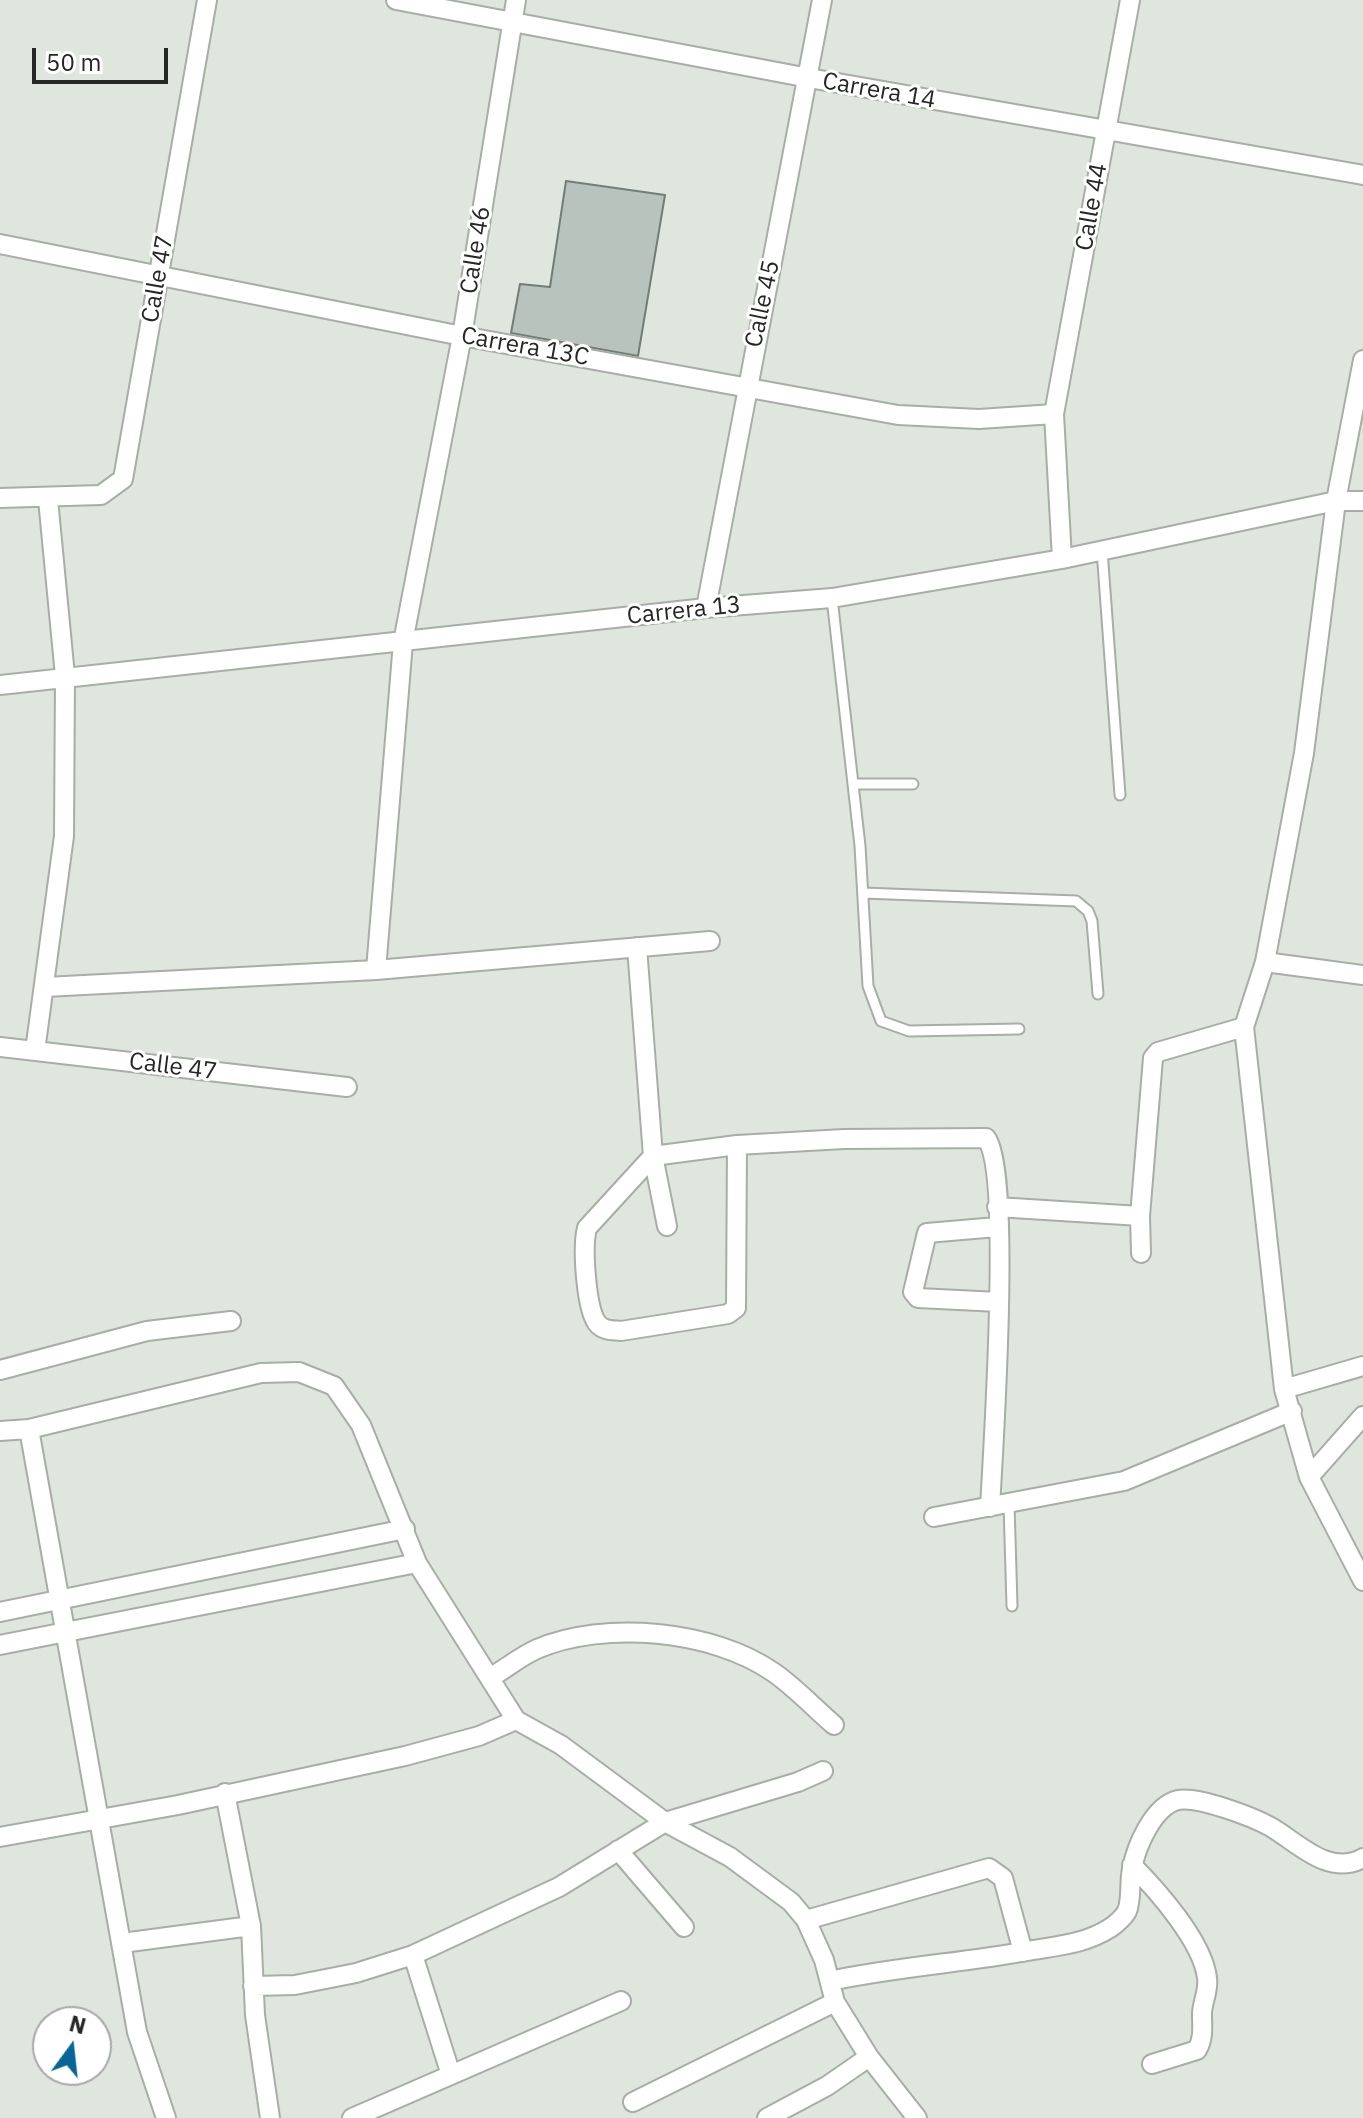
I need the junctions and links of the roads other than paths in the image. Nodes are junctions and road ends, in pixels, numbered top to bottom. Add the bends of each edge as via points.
1 (207, 0) edge
2 (396, 0) edge
3 (516, 0) edge
4 (822, 0) edge
5 (1130, 0) edge
6 (512, 21) junction
7 (809, 78) junction
8 (1106, 131) junction
9 (1363, 175) edge
10 (0, 244) edge
11 (159, 275) junction
12 (462, 336) junction
13 (1363, 360) edge
14 (746, 387) junction
15 (1054, 414) junction
16 (0, 498) edge
17 (48, 499) junction
18 (1336, 501) junction
19 (1363, 501) edge
20 (1102, 550) junction
21 (1062, 559) junction
22 (832, 598) junction
23 (706, 608) junction
24 (403, 642) junction
25 (65, 676) junction
26 (0, 685) edge
27 (853, 784) junction
28 (913, 784) dead end
29 (1120, 795) dead end
30 (863, 893) junction
31 (710, 941) dead end
32 (637, 947) junction
33 (1265, 962) junction
34 (376, 970) junction
35 (1363, 975) edge
36 (45, 987) junction
37 (1098, 994) dead end
38 (1244, 1027) junction
39 (1019, 1029) dead end
40 (0, 1047) edge
41 (35, 1051) junction
42 (347, 1087) dead end
43 (737, 1145) junction
44 (653, 1156) junction
45 (997, 1207) junction
46 (1140, 1216) junction
47 (667, 1226) dead end
48 (997, 1227) junction
49 (1141, 1253) dead end
50 (999, 1302) junction
51 (231, 1321) dead end
52 (1363, 1366) edge
53 (0, 1370) edge
54 (1284, 1389) junction
55 (1292, 1411) junction
56 (1363, 1416) edge
57 (29, 1429) junction
58 (0, 1431) edge
59 (1309, 1477) junction
60 (1009, 1504) junction
61 (990, 1507) junction
62 (934, 1517) dead end
63 (405, 1529) junction
64 (417, 1563) junction
65 (1363, 1581) edge
66 (58, 1600) junction
67 (1012, 1606) dead end
68 (0, 1612) edge
69 (64, 1631) junction
70 (0, 1645) edge
71 (490, 1678) junction
72 (516, 1720) junction
73 (834, 1725) dead end
74 (823, 1771) dead end
75 (225, 1793) junction
76 (96, 1818) junction
77 (665, 1822) junction
78 (0, 1837) edge
79 (618, 1850) junction
80 (1363, 1858) edge
81 (1132, 1865) junction
82 (806, 1920) junction
83 (251, 1926) junction
84 (684, 1927) dead end
85 (122, 1943) junction
86 (1023, 1952) junction
87 (413, 1955) junction
88 (830, 1981) junction
89 (253, 1986) junction
90 (621, 2001) dead end
91 (835, 2002) junction
92 (869, 2057) junction
93 (1152, 2064) dead end
94 (451, 2075) junction
95 (633, 2102) dead end
96 (166, 2118) edge
97 (270, 2118) edge
98 (352, 2118) edge
99 (767, 2118) edge
100 (917, 2118) edge

1 - 11 street, Calle 47
2 - 6 street, Carrera 14
3 - 6 street, Calle 46
4 - 7 street, Calle 45
5 - 8 street, Calle 44
6 - 7 street, Carrera 14
6 - 12 street, Calle 46
7 - 8 street, Carrera 14
7 - 14 street, Calle 45
8 - 9 street, Carrera 14
8 - 15 street, Calle 44
10 - 11 street, Carrera 13C
11 - 12 street, Carrera 13C
11 - 17 street, Calle 47 via 123,479 101,495
12 - 14 street, Carrera 13C
12 - 24 street, Calle 46
13 - 18 street
14 - 15 street, Carrera 13C via 898,415 979,419
14 - 23 street, Calle 45
15 - 21 street, Calle 44
16 - 17 street, Calle 47
17 - 25 street
18 - 19 street, Carrera 13
18 - 20 street, Carrera 13
18 - 33 street via 1304,753
20 - 21 street, Carrera 13
20 - 29 lane
21 - 22 street, Carrera 13
22 - 23 street, Carrera 13
22 - 27 lane
23 - 24 street, Carrera 13
24 - 25 street, Carrera 13
24 - 34 street, Calle 46
25 - 26 street, Carrera 13
25 - 36 street via 64,836
27 - 28 lane
27 - 30 lane
30 - 37 lane via 1076,901 1092,921
30 - 39 lane via 868,986 881,1021 909,1031
31 - 32 street
32 - 34 street
32 - 44 street
33 - 35 street
33 - 38 street
34 - 36 street
36 - 41 street
38 - 46 street via 1155,1055
38 - 54 street
40 - 41 street, Calle 47
41 - 42 street, Calle 47
43 - 44 street
43 - 44 street via 736,1308 722,1315 605,1330 590,1303 586,1235 591,1220
43 - 45 street via 981,1137 992,1147
44 - 47 street
45 - 46 street
45 - 48 street
46 - 49 street
48 - 50 street
48 - 50 street via 927,1233 913,1292 918,1298
50 - 61 street
51 - 53 street via 147,1331
52 - 54 street
54 - 55 street
55 - 59 street
55 - 60 street via 1124,1481
56 - 59 street
57 - 58 street
57 - 63 street via 261,1373 299,1372 334,1386 361,1425
57 - 66 street
59 - 65 street
60 - 61 street
60 - 67 lane
61 - 62 street
63 - 64 street
63 - 66 street
64 - 69 street
64 - 71 street
66 - 68 street
66 - 69 street
69 - 70 street
69 - 76 street
71 - 72 street
71 - 73 street via 537,1649 587,1636 640,1632 689,1638 772,1672
72 - 75 street via 405,1756
72 - 77 street via 561,1745
74 - 77 street
75 - 76 street
75 - 83 street
76 - 78 street
76 - 85 street
77 - 79 street
77 - 82 street via 730,1857 791,1902
79 - 84 street
79 - 87 street via 559,1887
80 - 81 street via 1338,1864 1315,1857 1269,1826 1208,1803 1178,1800 1161,1810
81 - 86 street via 1127,1911 1113,1926 1089,1940
81 - 93 street via 1165,1897 1208,1980 1197,2050
82 - 86 street via 989,1868 1003,1878
82 - 88 street
83 - 85 street
83 - 89 street
85 - 96 street via 137,2032
86 - 88 street
87 - 89 street via 295,1985
87 - 94 street
88 - 91 street
89 - 97 street
90 - 94 street
91 - 92 street
91 - 95 street
92 - 99 street
92 - 100 street
94 - 98 street

